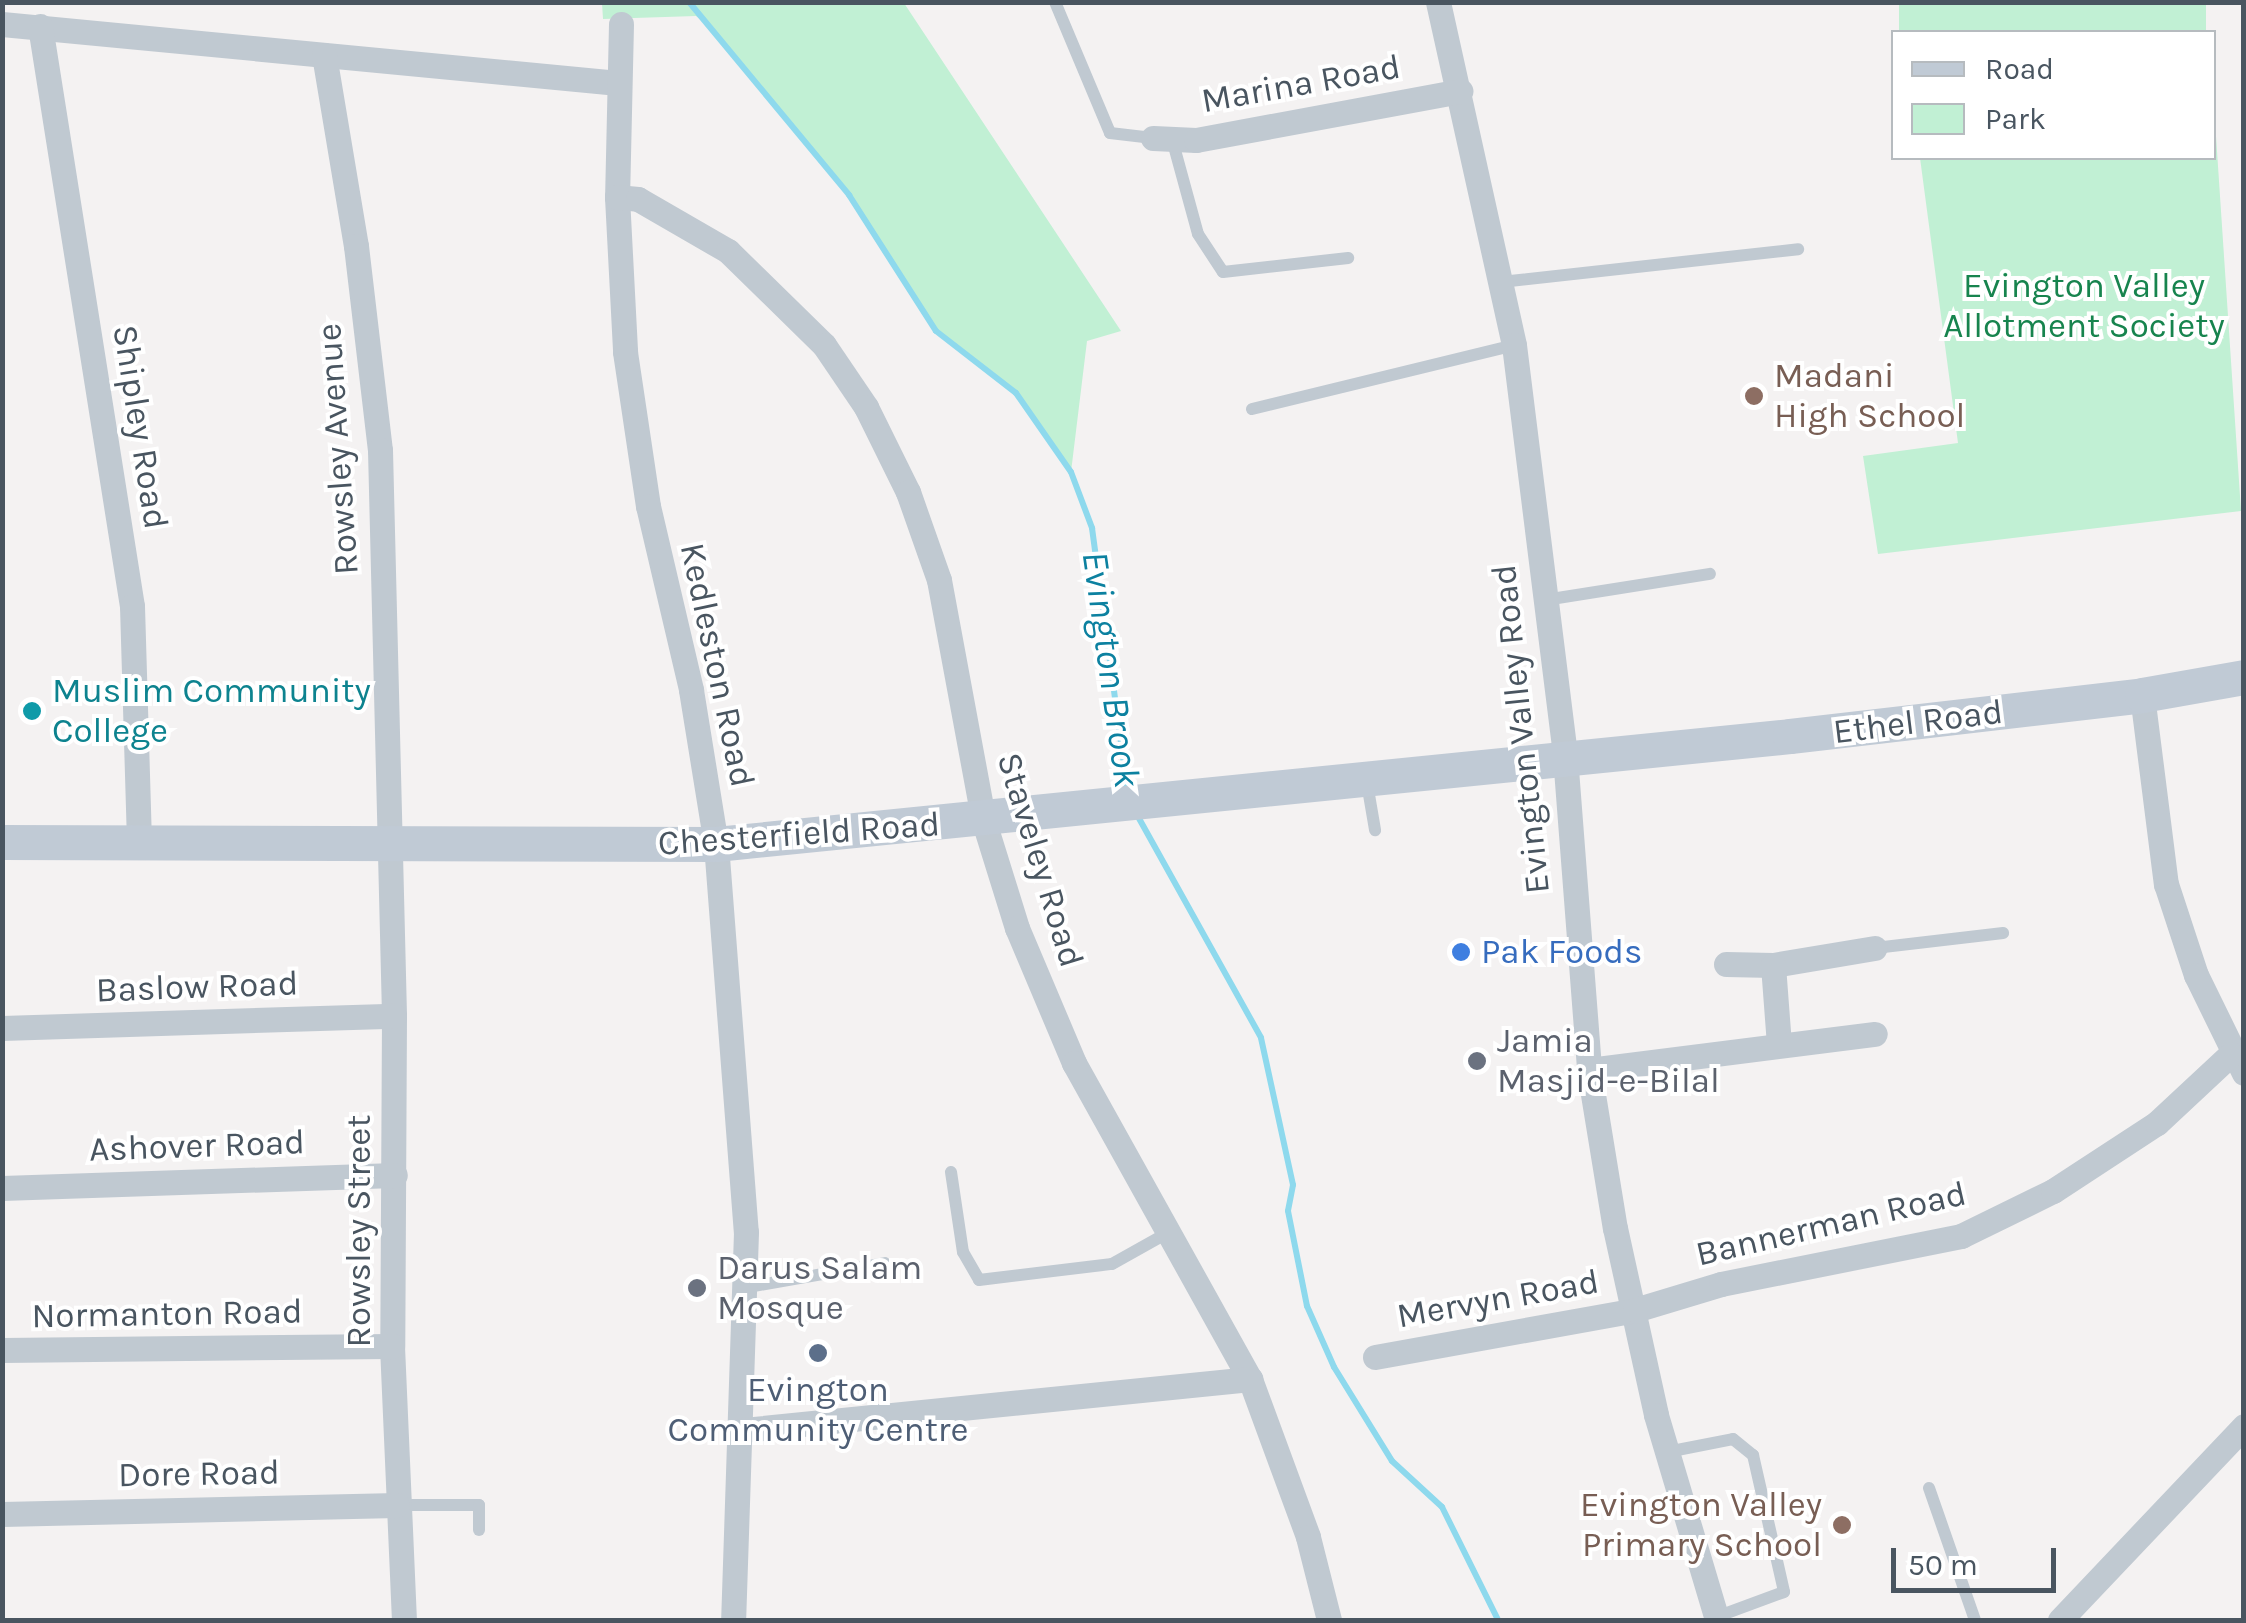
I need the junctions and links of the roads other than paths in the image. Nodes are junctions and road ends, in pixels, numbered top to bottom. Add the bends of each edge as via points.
1 (1055, 2) edge
2 (1438, 2) edge
3 (2, 24) edge
4 (621, 24) dead end
5 (40, 26) junction
6 (324, 54) junction
7 (618, 82) junction
8 (1460, 91) junction
9 (1163, 139) junction
10 (617, 197) junction
11 (1798, 249) dead end
12 (1348, 258) dead end
13 (1501, 282) junction
14 (1514, 345) junction
15 (1252, 410) dead end
16 (1710, 574) dead end
17 (1542, 600) junction
18 (2244, 677) edge
19 (2142, 696) junction
20 (1578, 755) junction
21 (1366, 775) junction
22 (984, 822) junction
23 (1374, 830) dead end
24 (2, 842) edge
25 (139, 842) junction
26 (388, 842) junction
27 (716, 844) junction
28 (2003, 933) dead end
29 (1875, 948) joint
30 (1726, 964) dead end
31 (1772, 965) junction
32 (394, 1016) junction
33 (2, 1028) edge
34 (1875, 1034) dead end
35 (1779, 1045) junction
36 (2237, 1063) edge
37 (1589, 1070) junction
38 (951, 1172) dead end
39 (395, 1175) junction
40 (2, 1188) edge
41 (1169, 1232) junction
42 (885, 1263) dead end
43 (748, 1287) junction
44 (1634, 1310) junction
45 (392, 1346) junction
46 (2, 1350) edge
47 (1375, 1357) dead end
48 (1250, 1379) junction
49 (2244, 1426) edge
50 (743, 1430) junction
51 (1667, 1452) junction
52 (1929, 1488) dead end
53 (397, 1505) junction
54 (2, 1514) edge
55 (479, 1530) dead end
56 (1716, 1619) edge
57 (404, 1620) edge
58 (733, 1620) edge
59 (1330, 1620) edge
60 (1975, 1620) edge
61 (2060, 1620) edge

1 - 9 lane via 1110,132
2 - 8 street, Evington Valley Road
3 - 5 street
4 - 7 street, Kedleston Road
5 - 6 street
5 - 25 street, Shipley Road via 132,606
6 - 7 street
6 - 26 street, Rowsley Avenue via 380,450
7 - 10 street, Kedleston Road
8 - 9 street, Marina Road
8 - 13 street, Evington Valley Road
9 - 12 lane via 1198,234 1223,272
10 - 22 street, Staveley Road via 638,198 728,251 824,346 866,407 908,492 939,580
10 - 27 street, Kedleston Road via 625,352 648,506 692,690
11 - 13 lane
13 - 14 street, Evington Valley Road
14 - 15 lane
14 - 17 street, Evington Valley Road
16 - 17 lane
17 - 20 street, Evington Valley Road
18 - 19 street, Ethel Road
19 - 20 street, Ethel Road
19 - 36 street via 2166,884
20 - 21 street, Chesterfield Road
20 - 37 street, Evington Valley Road
21 - 22 street, Chesterfield Road
21 - 23 lane
22 - 27 street, Chesterfield Road
22 - 41 street, Staveley Road via 1017,928 1074,1064
24 - 25 street, Chesterfield Road
25 - 26 street, Chesterfield Road
26 - 27 street, Chesterfield Road
26 - 32 street, Rowsley Street
27 - 43 street, Kedleston Road
28 - 29 lane
29 - 31 street
30 - 31 street
31 - 35 street
32 - 33 street, Baslow Road
32 - 39 street, Rowsley Street
34 - 35 street
35 - 37 street
36 - 44 street, Bannerman Road via 2053,1191 1961,1236 1720,1284
37 - 44 street, Evington Valley Road
38 - 41 lane via 962,1252 979,1280 1112,1264
39 - 40 street, Ashover Road
39 - 45 street, Rowsley Street
41 - 48 street, Staveley Road
42 - 43 lane
43 - 50 street, Kedleston Road
44 - 47 street, Mervyn Road
44 - 51 street, Evington Valley Road
45 - 46 street, Normanton Road
45 - 53 street, Rowsley Street
48 - 50 street
48 - 59 street, Staveley Road via 1308,1537
49 - 61 street
50 - 58 street, Kedleston Road
51 - 56 street, Evington Valley Road
51 - 56 lane via 1733,1439 1753,1455 1784,1592
52 - 60 lane
53 - 54 street, Dore Road
53 - 55 lane via 479,1505
53 - 57 street, Rowsley Street

